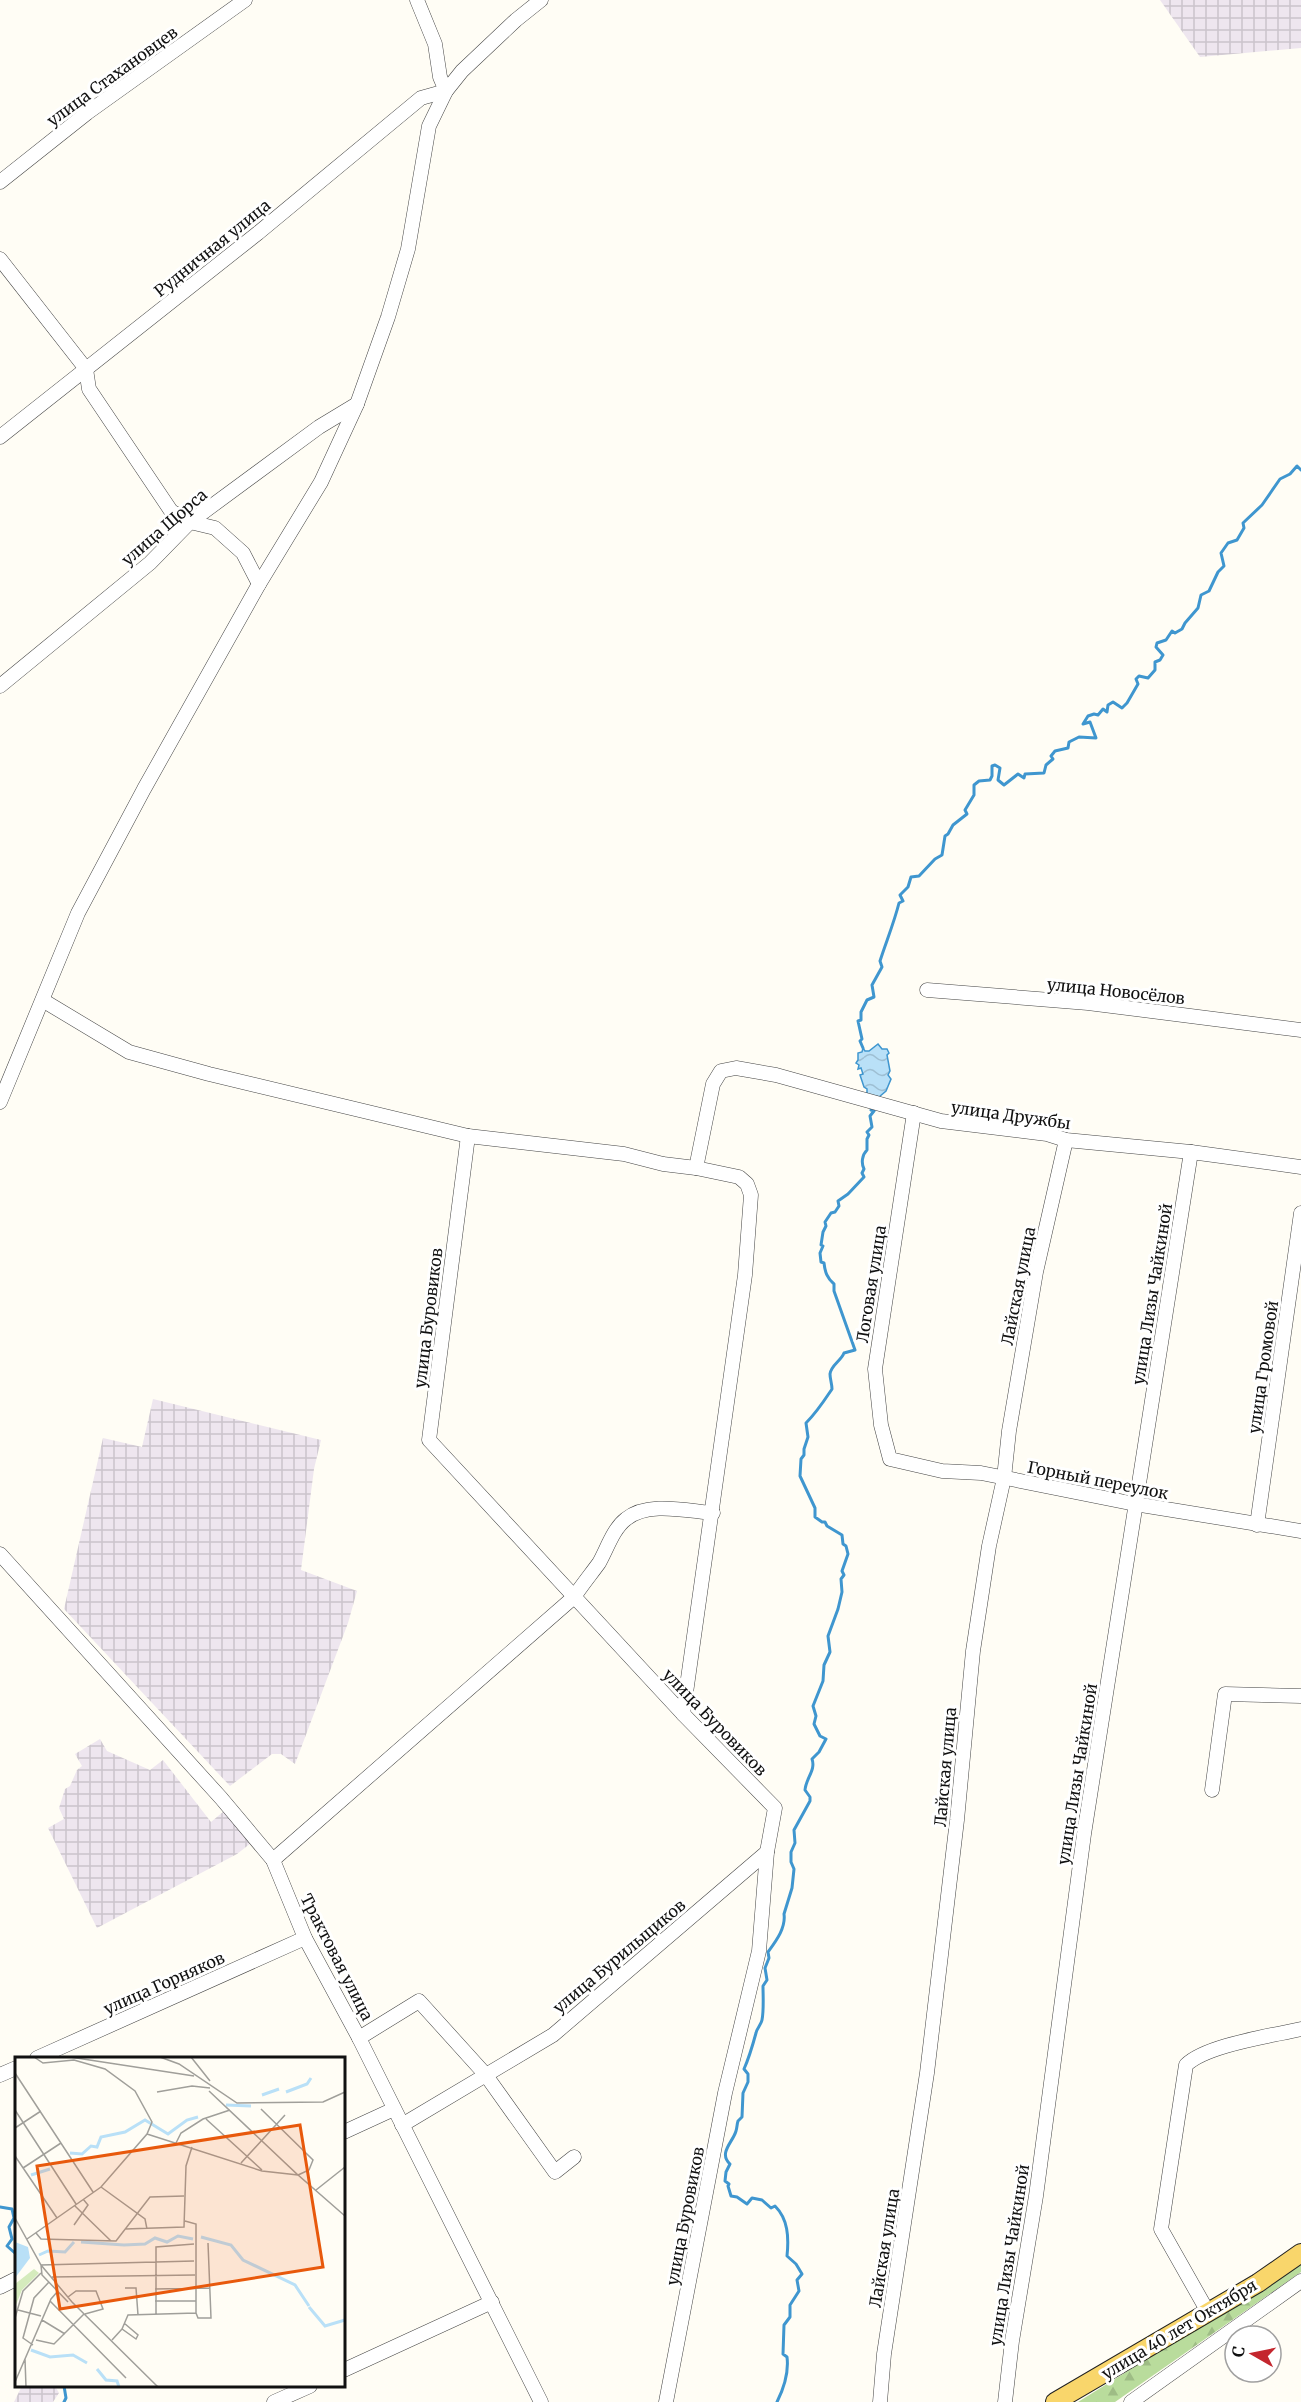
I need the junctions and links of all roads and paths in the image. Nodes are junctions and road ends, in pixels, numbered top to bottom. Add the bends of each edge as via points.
1 (245, 0) edge
2 (417, 0) edge
3 (541, 0) edge
4 (446, 91) junction
5 (0, 182) edge
6 (0, 259) edge
7 (86, 369) junction
8 (357, 404) junction
9 (319, 427) junction
10 (0, 437) edge
11 (339, 443) junction
12 (190, 522) junction
13 (259, 584) junction
14 (0, 686) edge
15 (927, 990) dead end
16 (44, 1001) junction
17 (1301, 1030) edge
18 (0, 1102) edge
19 (914, 1113) junction
20 (468, 1136) junction
21 (1066, 1140) junction
22 (1191, 1152) junction
23 (1301, 1167) edge
24 (696, 1168) junction
25 (1301, 1213) edge
26 (890, 1459) joint
27 (1004, 1478) junction
28 (1135, 1504) junction
29 (713, 1513) junction
30 (1257, 1525) junction
31 (1301, 1531) edge
32 (0, 1554) edge
33 (574, 1597) junction
34 (1301, 1696) edge
35 (683, 1714) junction
36 (1212, 1790) dead end
37 (767, 1852) junction
38 (273, 1860) junction
39 (305, 1938) junction
40 (1301, 2029) edge
41 (359, 2038) junction
42 (39, 2057) edge
43 (15, 2068) edge
44 (485, 2074) junction
45 (0, 2075) edge
46 (394, 2109) junction
47 (402, 2125) junction
48 (345, 2132) edge
49 (574, 2157) dead end
50 (1301, 2253) edge
51 (15, 2280) edge
52 (1301, 2281) edge
53 (0, 2287) edge
54 (492, 2302) junction
55 (1208, 2312) junction
56 (345, 2370) edge
57 (306, 2387) edge
58 (1138, 2400) edge
59 (274, 2402) edge
60 (541, 2402) edge
61 (666, 2402) edge
62 (880, 2402) edge
63 (1005, 2402) edge
64 (1055, 2402) edge

1 - 5 street, улица Стахановцев via 87,113
2 - 4 street via 435,44
3 - 4 street via 462,71
4 - 7 street, Рудничная улица via 421,98
4 - 8 street via 429,126 408,249
6 - 7 street
7 - 10 street, Рудничная улица
7 - 12 street via 89,389 171,512
8 - 9 street, улица Щорса
8 - 11 street
9 - 11 street
9 - 12 street, улица Щорса
11 - 13 street via 321,482
12 - 13 street via 215,528 243,553
12 - 14 street, улица Щорса via 150,563
13 - 16 street via 78,913
15 - 17 street, улица Новосёлов via 1088,1003
16 - 18 street
16 - 20 street via 129,1052
19 - 21 street, улица Дружбы via 941,1121 1047,1134
19 - 24 street, улица Дружбы via 776,1075 736,1068 721,1071 713,1084
19 - 26 street, Логовая улица via 875,1370 881,1425
20 - 24 street via 624,1154
20 - 33 street, улица Буровиков via 429,1440
21 - 22 street, улица Дружбы
21 - 27 street, Лайская улица via 1036,1272
22 - 23 street, улица Дружбы
22 - 28 street, улица Лизы Чайкиной
24 - 29 street via 739,1177 751,1195 745,1275
25 - 30 street, улица Громовой
26 - 27 street, Горный переулок via 942,1471
27 - 28 street, Горный переулок
27 - 62 street, Лайская улица via 973,1651 927,2073
28 - 30 street, Горный переулок
28 - 63 street, улица Лизы Чайкиной via 1084,1834
29 - 33 street via 664,1509 644,1511 626,1519
29 - 35 street
30 - 31 street, Горный переулок
32 - 38 street, Трактовая улица
33 - 35 street, улица Буровиков
33 - 38 street
34 - 36 street via 1225,1694
35 - 37 street, улица Буровиков via 775,1808
37 - 44 street, улица Бурильщиков via 553,2035
37 - 61 street, улица Буровиков via 759,1951 725,2094
38 - 39 street, Трактовая улица
39 - 41 street, Трактовая улица
39 - 42 street, улица Горняков
40 - 55 street via 1214,2050 1194,2057 1186,2065 1161,2229
41 - 44 street via 419,2001
41 - 46 street, Трактовая улица
43 - 45 street
44 - 47 street, улица Бурильщиков
44 - 49 street via 555,2172
46 - 47 street, Трактовая улица
46 - 48 street
47 - 54 street, Трактовая улица
50 - 55 main road, улица 40 лет Октября
51 - 53 street
52 - 58 street, улица 40 лет Октября
54 - 56 street
54 - 60 street, Трактовая улица
55 - 64 main road, улица 40 лет Октября
57 - 59 street

